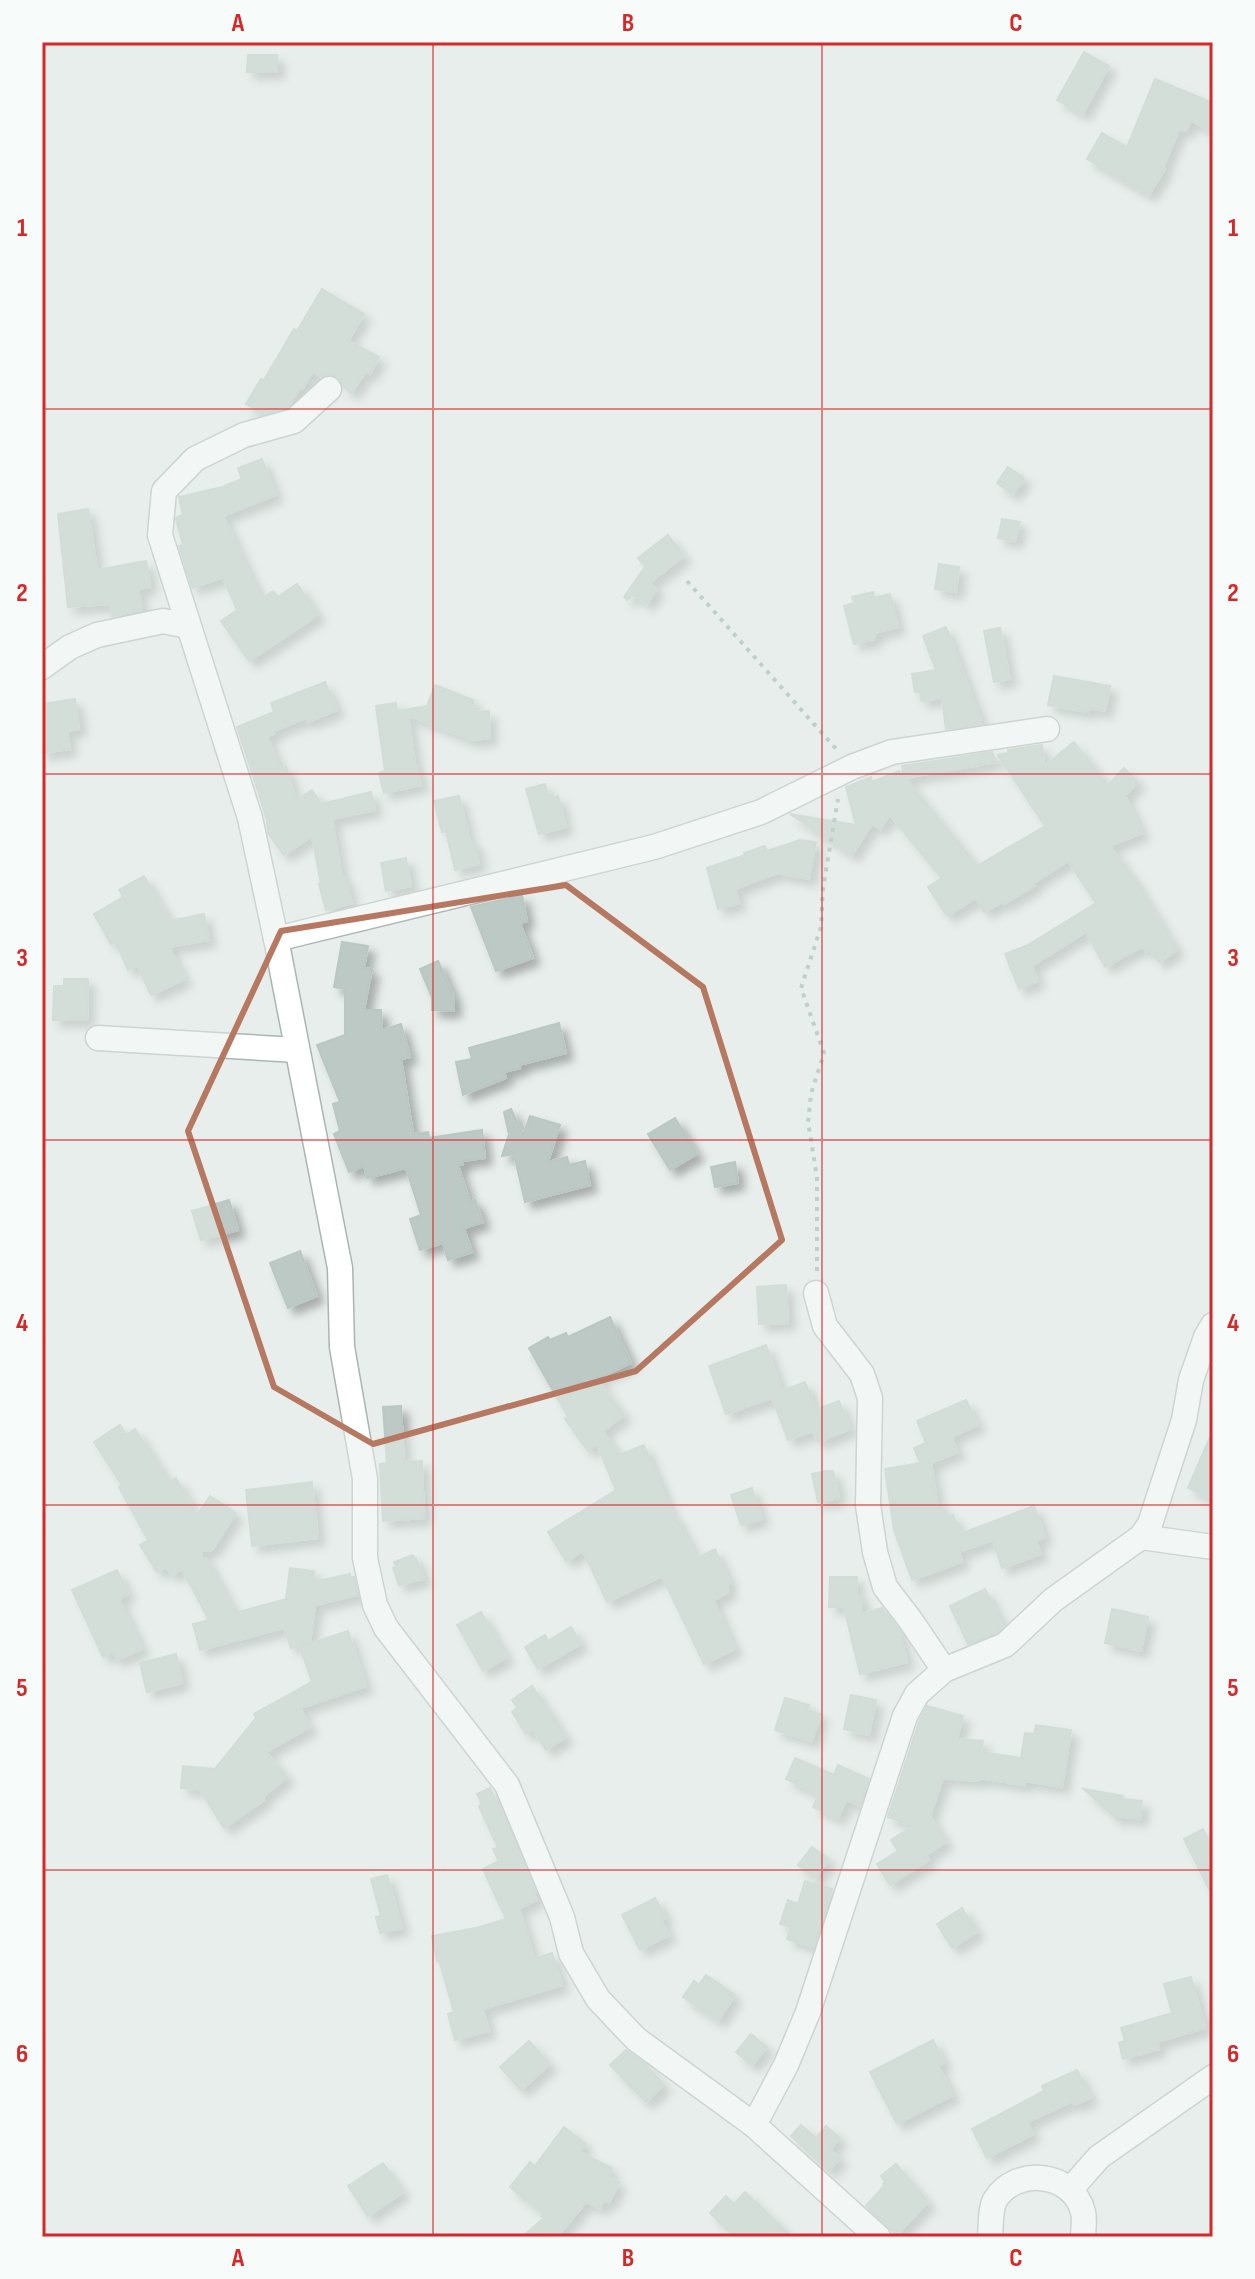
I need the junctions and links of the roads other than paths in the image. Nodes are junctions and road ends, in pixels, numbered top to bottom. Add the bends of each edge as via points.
1 (329, 389) dead end
2 (188, 626) junction
3 (42, 646) edge
4 (70, 647) junction
5 (42, 667) edge
6 (1047, 729) dead end
7 (276, 939) junction
8 (98, 1038) dead end
9 (297, 1050) junction
10 (816, 1293) road end
11 (1213, 1325) edge
12 (1141, 1537) junction
13 (1213, 1547) edge
14 (944, 1670) junction
15 (1213, 2077) edge
16 (754, 2125) junction
17 (1070, 2190) junction
18 (878, 2237) edge
19 (990, 2237) edge
20 (1083, 2237) edge

1 - 2 street via 294,421 244,435 195,459 164,491 160,535
2 - 4 street via 163,621 97,635
2 - 7 street via 250,818
3 - 4 street
4 - 5 street
6 - 7 street via 892,752 761,812 654,847
7 - 9 street
8 - 9 street
9 - 16 street via 340,1268 342,1347 365,1479 365,1558 375,1605 386,1628 507,1785 562,1917 571,1953 598,1999 636,2039
10 - 14 street via 825,1326 862,1374 870,1398 868,1505 885,1587
11 - 12 street via 1191,1380 1184,1420 1150,1524
12 - 13 street
12 - 14 street via 1053,1600 1005,1645
14 - 16 street via 917,1694 905,1716 808,2012
15 - 17 street via 1099,2157
16 - 18 street
17 - 19 street via 1060,2182 1035,2177 1011,2184 994,2202
17 - 20 street via 1083,2211

